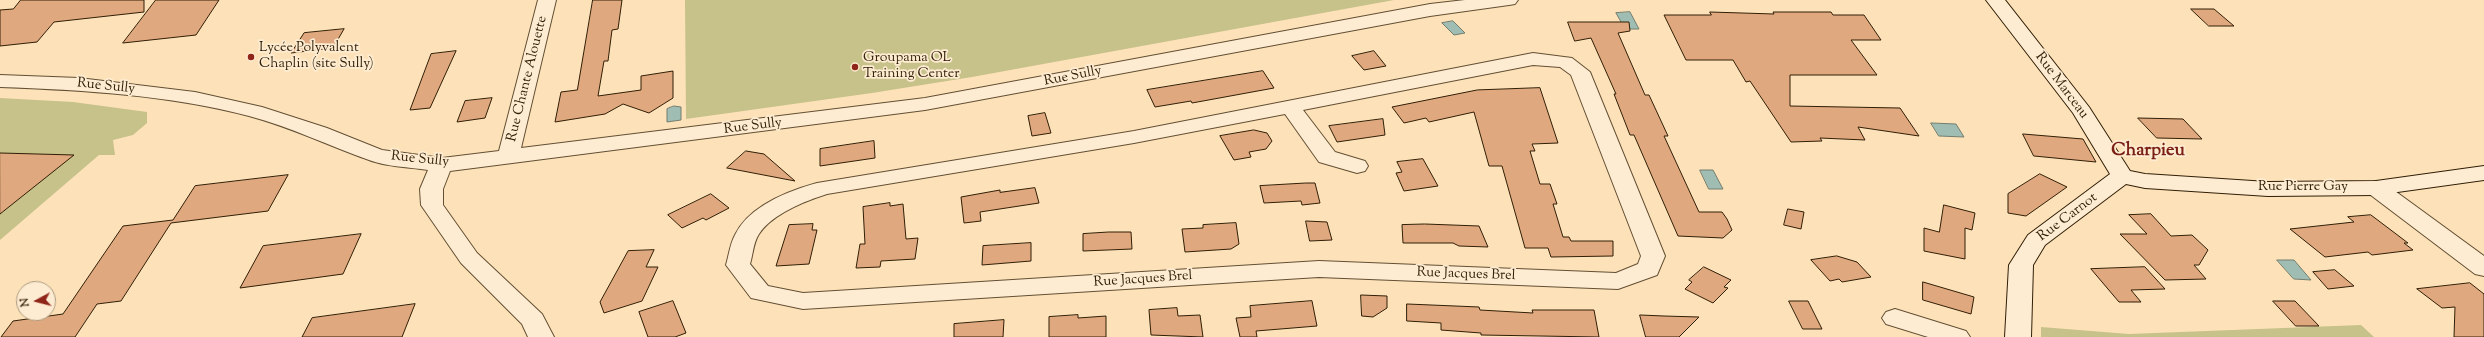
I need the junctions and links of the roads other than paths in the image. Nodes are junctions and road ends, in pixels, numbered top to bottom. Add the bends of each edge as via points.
1 (547, 0) edge
2 (1509, 0) edge
3 (1995, 0) edge
4 (0, 81) edge
5 (1291, 108) junction
6 (508, 158) junction
7 (442, 165) junction
8 (1357, 166) dead end
9 (2484, 174) edge
10 (2122, 176) junction
11 (2376, 188) junction
12 (2484, 268) edge
13 (1894, 318) dead end
14 (541, 337) edge
15 (1957, 337) edge
16 (2018, 337) edge

1 - 6 street, Rue Chante Alouette
2 - 6 street, Rue Sully via 1430,10 925,104
3 - 10 street, Rue Marceau via 2082,111
4 - 7 street, Rue Sully via 79,84 194,98 255,111 320,132 377,156
5 - 5 street, Rue Jacques Brel via 802,194 773,210 748,233 738,265 760,292 803,301 1319,269 1618,281 1648,269 1653,256 1580,72 1565,62 1533,59
5 - 8 street via 1327,157
6 - 7 street, Rue Sully
7 - 14 street via 432,182 432,205 468,258 533,320
9 - 11 street, Rue Pierre Gay
10 - 11 street, Rue Pierre Gay via 2146,181 2268,189
10 - 16 street, Rue Carnot via 2036,240 2021,265
11 - 12 street
13 - 15 street

